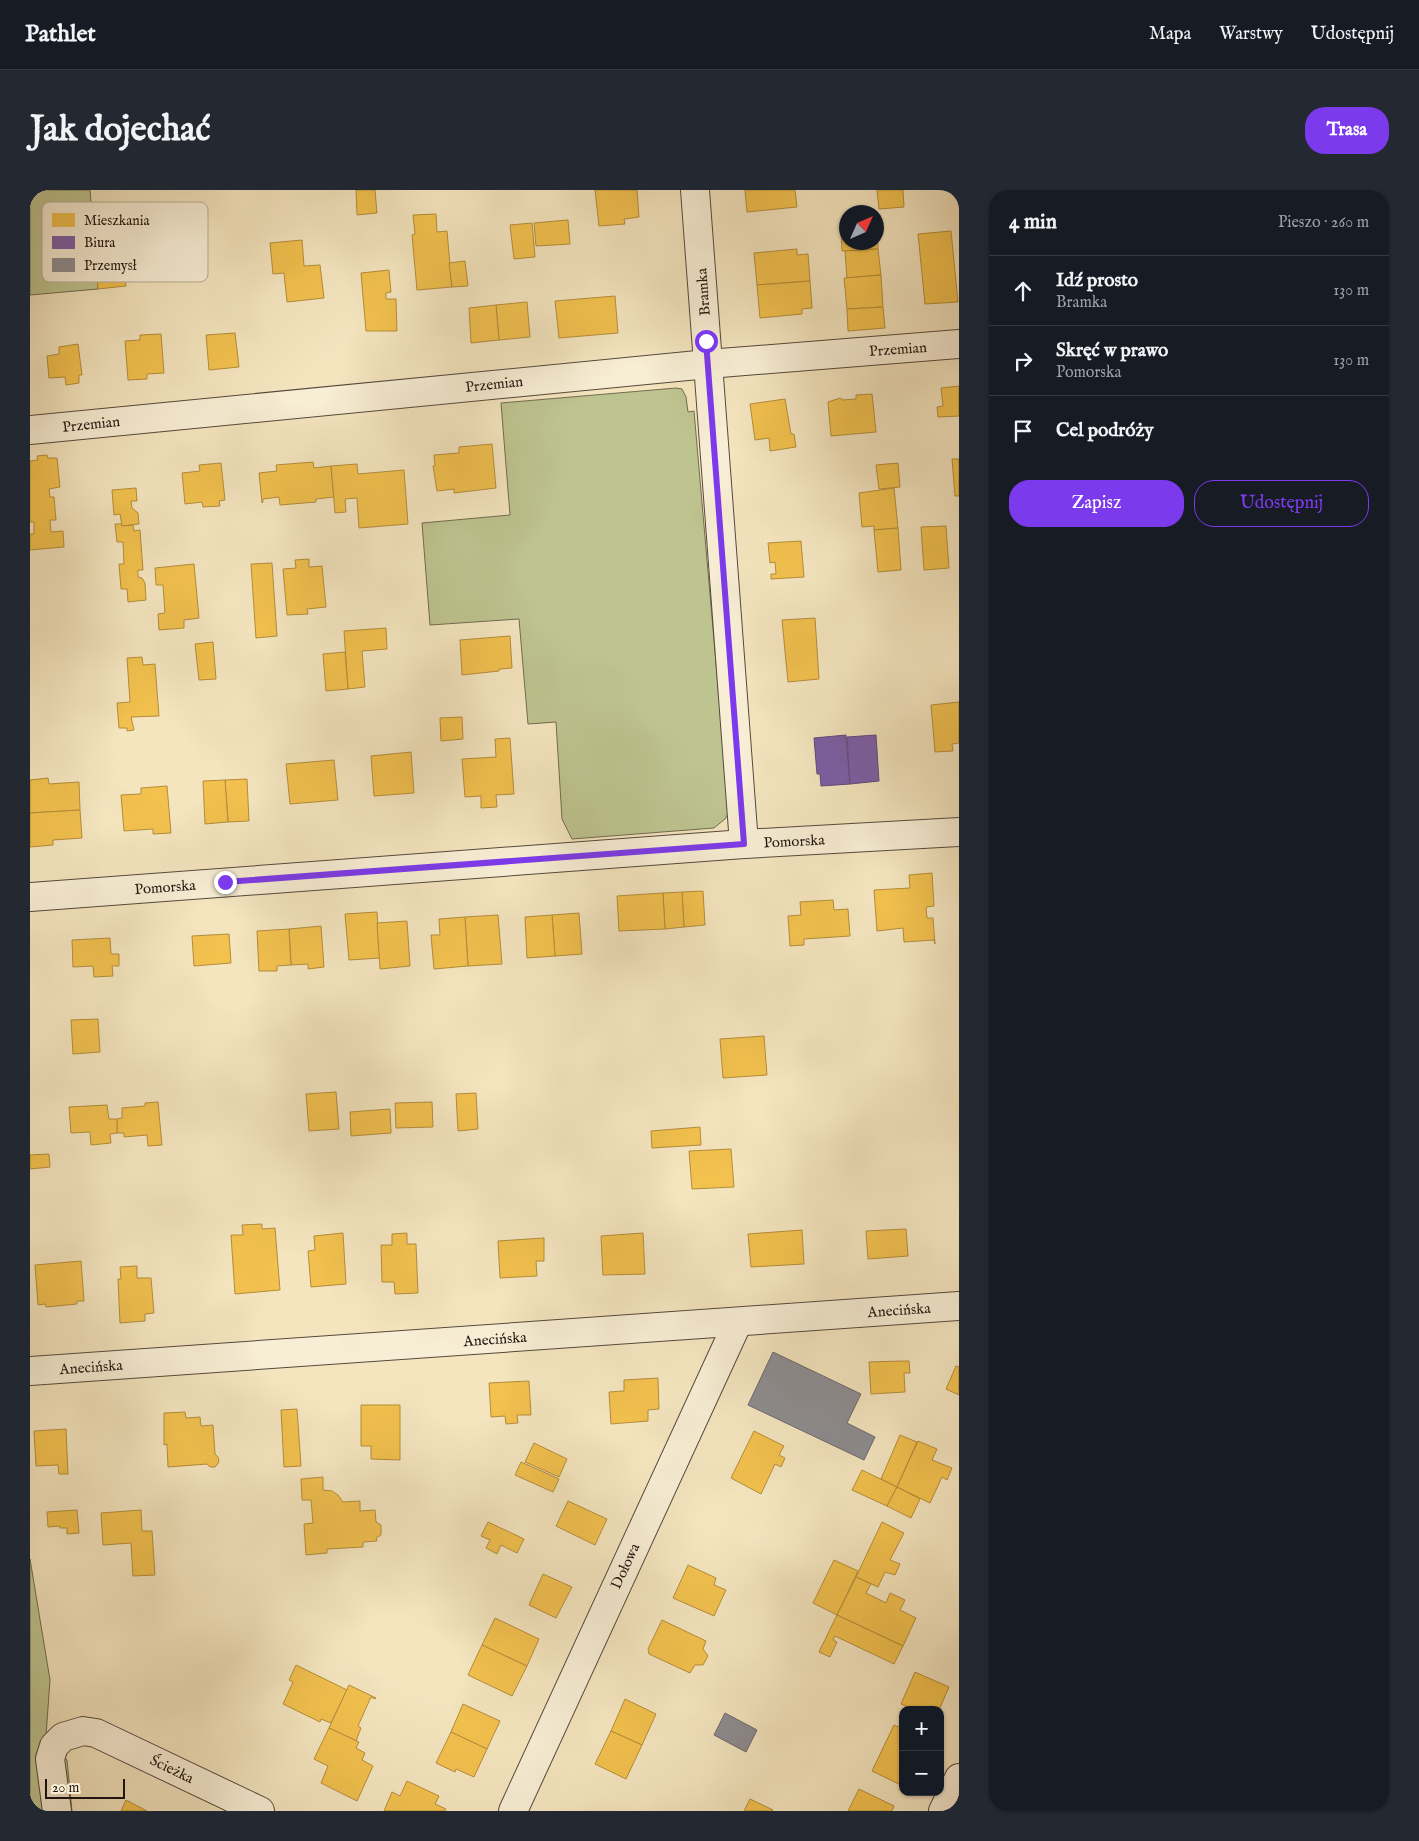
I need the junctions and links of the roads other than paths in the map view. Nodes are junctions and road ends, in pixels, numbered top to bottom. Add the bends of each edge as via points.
1 (695, 190) edge
2 (959, 344) edge
3 (708, 364) junction
4 (30, 430) edge
5 (959, 832) edge
6 (744, 844) junction
7 (30, 897) edge
8 (959, 1306) edge
9 (738, 1322) junction
10 (30, 1371) edge
11 (959, 1778) edge
12 (57, 1811) edge
13 (260, 1811) edge
14 (513, 1811) edge
15 (944, 1811) edge

1 - 3 street, Bramka
2 - 3 street, Przemian
3 - 4 street, Przemian
3 - 6 street, Bramka
5 - 6 street, Pomorska
6 - 7 street, Pomorska
8 - 9 street, Anecińska
9 - 10 street, Anecińska
9 - 14 street, Dołowa
11 - 15 street
12 - 13 street, Ścieżka via 50,1759 54,1746 62,1737 83,1731 96,1733

